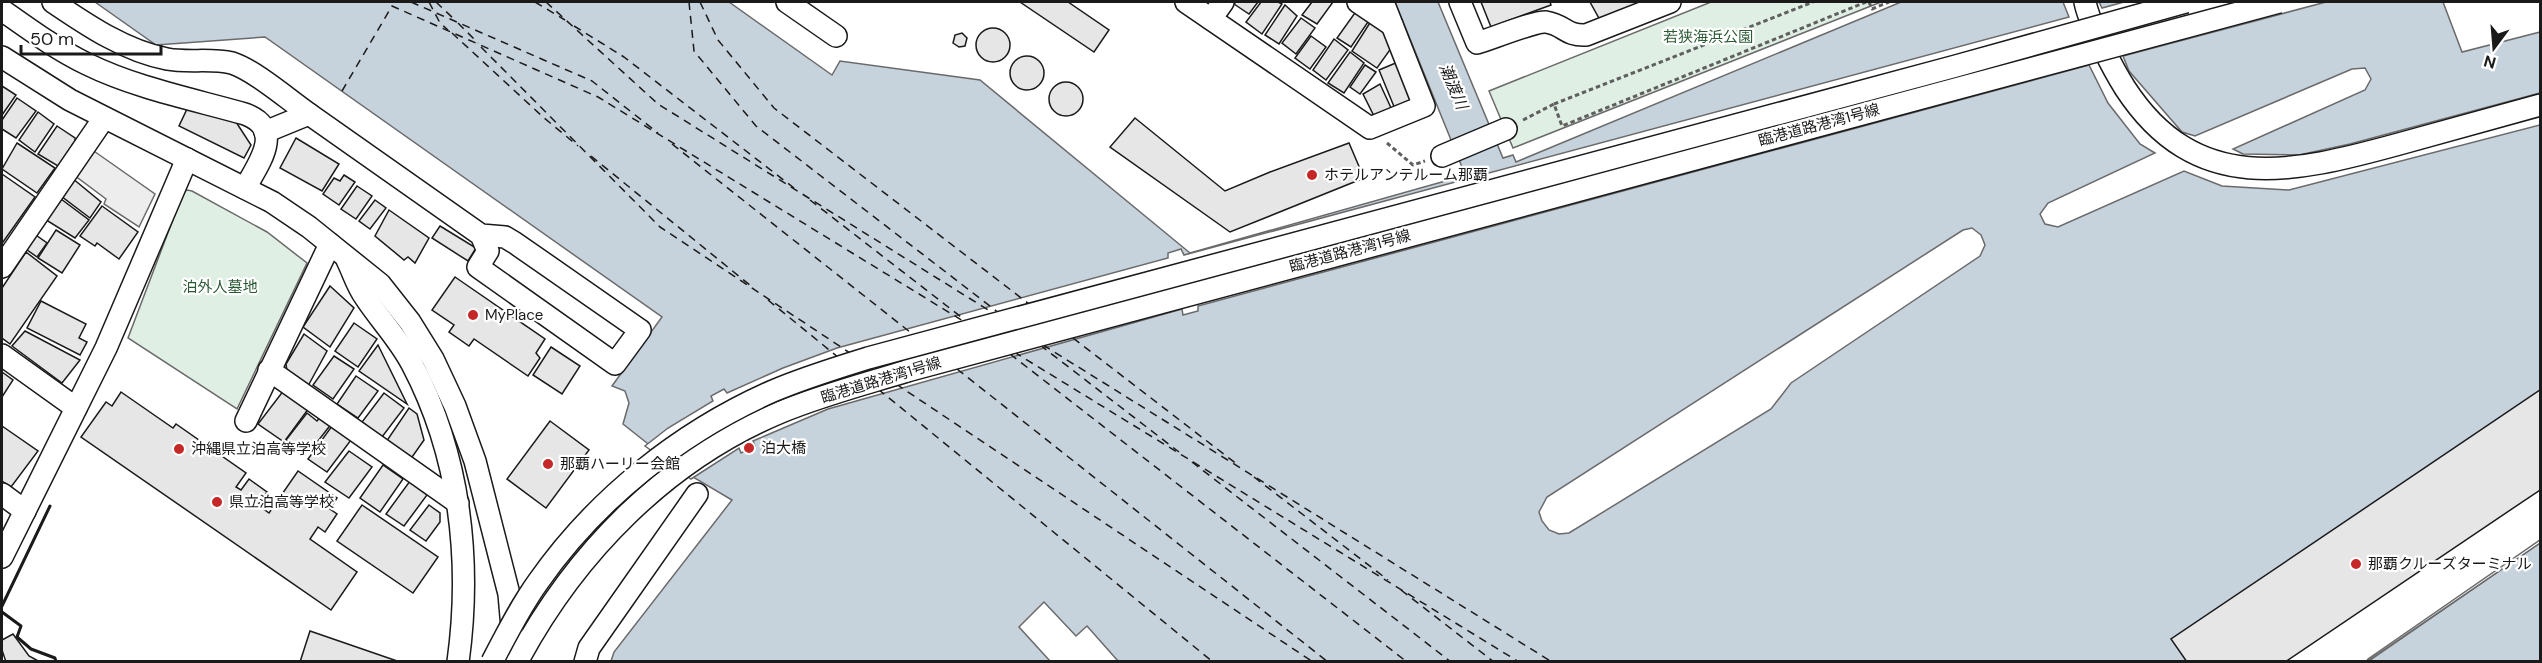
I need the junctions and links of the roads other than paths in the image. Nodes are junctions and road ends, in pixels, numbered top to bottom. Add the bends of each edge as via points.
1 (53, 2) edge
2 (787, 2) edge
3 (1186, 2) edge
4 (1223, 2) edge
5 (1358, 2) edge
6 (1383, 2) edge
7 (1460, 2) edge
8 (1670, 2) edge
9 (2085, 2) edge
10 (2186, 2) edge
11 (2279, 2) edge
12 (2, 10) edge
13 (1211, 19) junction
14 (1392, 25) junction
15 (836, 36) dead end
16 (2, 57) edge
17 (2541, 105) edge
18 (309, 114) junction
19 (104, 118) junction
20 (1506, 129) road end
21 (265, 132) junction
22 (1442, 156) road end
23 (187, 159) junction
24 (246, 188) junction
25 (481, 235) junction
26 (338, 250) junction
27 (2, 267) edge
28 (2, 355) edge
29 (269, 370) junction
30 (76, 408) junction
31 (246, 421) dead end
32 (2, 494) edge
33 (697, 494) dead end
34 (458, 503) junction
35 (25, 511) junction
36 (2, 557) edge
37 (458, 662) edge
38 (492, 662) edge
39 (511, 662) edge
40 (516, 662) edge
41 (585, 662) edge

1 - 18 street via 113,39 148,54 231,63
2 - 15 street
3 - 13 street
4 - 13 street
5 - 14 street
6 - 14 street
7 - 8 street via 1477,43 1544,22 1561,26 1573,36 1586,36
9 - 17 street, bridge via 2114,70 2135,104 2171,139 2204,158 2239,167 2304,168
10 - 38 street, 臨港道路港湾1号線, bridge via 868,358 805,379 703,428 616,494 546,572
11 - 40 street, 臨港道路港湾1号線, bridge via 826,395 740,432 632,509 583,560 534,628
12 - 21 street via 89,65 138,84 245,114 259,121
13 - 14 street via 1370,128 1424,106
16 - 19 street
18 - 21 street
18 - 25 street
19 - 23 street
19 - 27 street
20 - 22 street
21 - 24 street via 265,151
23 - 24 street
23 - 30 street
24 - 26 street via 296,218
25 - 25 street via 505,237 516,243 640,330 615,364 478,267 488,251
26 - 29 street
26 - 34 street via 426,392 443,438
26 - 39 street via 380,284 410,322 433,359 454,406 475,461 506,582 512,628
28 - 30 street
29 - 31 street
29 - 34 street
30 - 35 street
32 - 35 street
33 - 41 street via 589,648
34 - 37 street via 465,566
35 - 36 street

